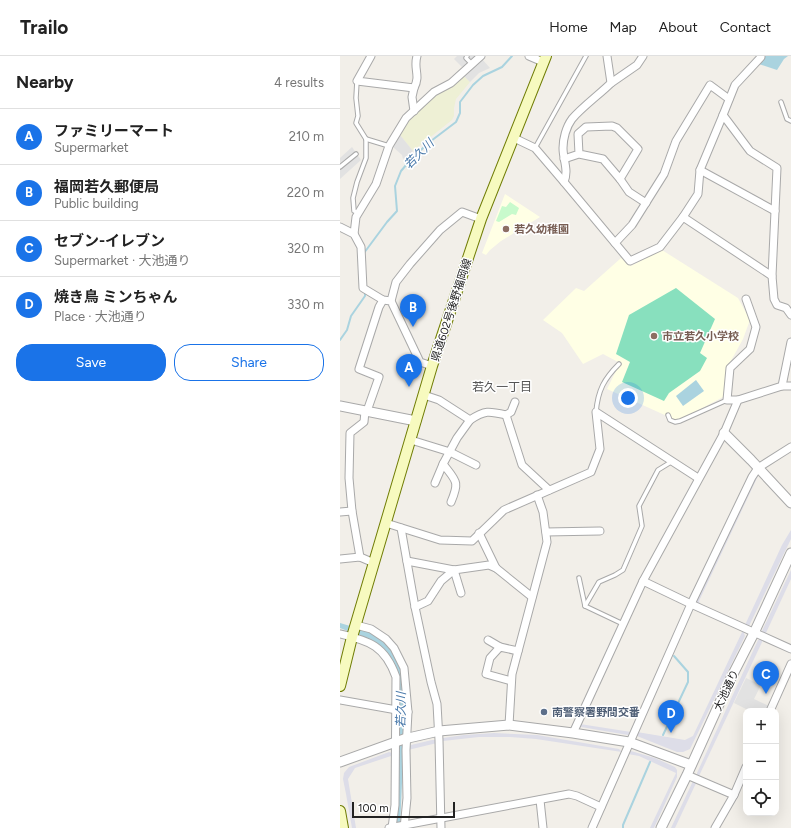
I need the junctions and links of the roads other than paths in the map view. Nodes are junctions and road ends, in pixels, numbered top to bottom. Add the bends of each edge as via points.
1 (371, 56) edge
2 (417, 56) edge
3 (467, 56) edge
4 (481, 56) edge
5 (529, 56) edge
6 (586, 56) edge
7 (607, 56) edge
8 (643, 56) edge
9 (761, 56) edge
10 (545, 59) edge
11 (472, 64) junction
12 (357, 81) junction
13 (611, 83) junction
14 (414, 88) junction
15 (729, 99) junction
16 (781, 102) dead end
17 (414, 111) junction
18 (723, 115) junction
19 (791, 121) edge
20 (514, 138) junction
21 (366, 139) junction
22 (389, 146) junction
23 (535, 148) junction
24 (356, 154) dead end
25 (579, 154) junction
26 (564, 158) junction
27 (340, 167) edge
28 (700, 170) junction
29 (620, 179) junction
30 (564, 182) junction
31 (646, 203) junction
32 (775, 211) junction
33 (359, 212) junction
34 (683, 217) junction
35 (481, 219) junction
36 (340, 227) edge
37 (354, 234) junction
38 (615, 243) junction
39 (772, 276) junction
40 (746, 299) dead end
41 (387, 301) junction
42 (791, 315) edge
43 (791, 342) edge
44 (619, 364) dead end
45 (432, 366) junction
46 (782, 386) junction
47 (791, 386) edge
48 (424, 395) junction
49 (728, 400) junction
50 (738, 400) junction
51 (515, 402) dead end
52 (340, 406) edge
53 (366, 411) junction
54 (596, 412) junction
55 (506, 415) junction
56 (668, 416) dead end
57 (470, 420) junction
58 (416, 421) junction
59 (724, 433) junction
60 (411, 440) junction
61 (791, 447) edge
62 (450, 452) junction
63 (672, 461) junction
64 (443, 464) junction
65 (476, 465) dead end
66 (758, 468) junction
67 (698, 478) junction
68 (435, 484) dead end
69 (549, 490) junction
70 (537, 495) junction
71 (451, 502) dead end
72 (791, 503) edge
73 (352, 511) junction
74 (340, 512) edge
75 (386, 523) junction
76 (401, 528) junction
77 (600, 531) dead end
78 (546, 532) junction
79 (480, 533) junction
80 (791, 553) edge
81 (360, 557) junction
82 (340, 559) edge
83 (407, 561) junction
84 (374, 563) junction
85 (496, 568) junction
86 (454, 570) junction
87 (579, 578) dead end
88 (643, 581) junction
89 (461, 593) dead end
90 (532, 597) junction
91 (691, 604) junction
92 (585, 606) junction
93 (415, 607) junction
94 (623, 624) junction
95 (356, 625) junction
96 (754, 633) junction
97 (340, 634) edge
98 (352, 637) junction
99 (488, 640) dead end
100 (500, 648) junction
101 (791, 649) edge
102 (518, 651) junction
103 (791, 664) edge
104 (512, 681) junction
105 (340, 686) edge
106 (340, 700) edge
107 (771, 708) edge
108 (396, 709) junction
109 (408, 712) junction
110 (509, 725) junction
111 (439, 731) junction
112 (573, 733) junction
113 (400, 740) junction
114 (630, 742) junction
115 (340, 762) edge
116 (691, 765) junction
117 (743, 774) edge
118 (687, 775) junction
119 (734, 796) junction
120 (540, 800) junction
121 (601, 807) junction
122 (340, 811) edge
123 (441, 818) junction
124 (404, 826) edge
125 (343, 828) edge
126 (391, 828) edge
127 (441, 828) edge
128 (543, 828) edge
129 (592, 828) edge
130 (661, 828) edge
131 (715, 828) edge

1 - 12 street
2 - 14 street via 415,61 418,81
3 - 11 lane
4 - 11 street
5 - 10 street
6 - 23 lane
7 - 13 street
8 - 13 street via 637,64
9 - 15 street via 735,85
10 - 20 main road, 県道602号後野福岡線
11 - 17 street via 451,83 434,92
12 - 14 street
12 - 21 lane via 356,123
13 - 26 street via 571,120 563,140
14 - 17 street
15 - 18 street
15 - 31 street via 710,85 676,141 664,174
16 - 19 lane via 786,119
17 - 22 street via 406,118
18 - 28 street
18 - 32 street via 750,151 777,168
20 - 23 street
20 - 35 main road, 県道602号後野福岡線
21 - 22 lane
21 - 33 lane via 366,158 353,198 354,211
22 - 33 street via 376,184
23 - 30 street
24 - 27 lane
25 - 26 street
25 - 29 street via 603,159
25 - 29 street via 578,134 586,127 616,128 638,148
26 - 30 street
28 - 32 street
28 - 34 street via 698,194
29 - 31 street via 630,192
30 - 38 street
31 - 38 street via 632,225
32 - 39 street
33 - 37 street via 354,223
34 - 38 street via 660,247 630,261
34 - 39 street
35 - 41 street via 462,212 440,230 396,282
35 - 45 main road, 県道602号後野福岡線
36 - 37 street
37 - 41 street via 360,247 363,288
39 - 42 street via 774,299 777,305 786,308
40 - 49 street via 756,327 750,349 730,368
41 - 45 street via 420,362
41 - 53 street via 379,307 359,369 379,377
43 - 46 street
44 - 54 lane via 610,372 598,393
45 - 48 main road, 県道602号後野福岡線
46 - 47 street
46 - 50 street
48 - 57 street via 439,400
48 - 58 main road, 県道602号後野福岡線
49 - 50 street
49 - 56 lane via 680,421 670,420
50 - 59 street
51 - 55 street via 511,412
52 - 53 street
53 - 58 street
53 - 73 street via 364,422 350,433 349,478
54 - 63 street
54 - 69 street via 600,449 591,472
55 - 57 street via 490,411
55 - 69 street via 522,465
57 - 62 street
58 - 60 main road, 県道602号後野福岡線
59 - 66 street
59 - 67 street
60 - 62 street
60 - 75 main road, 県道602号後野福岡線
61 - 66 street
62 - 64 street
62 - 65 street
63 - 67 street
63 - 92 lane via 658,470 640,506 642,526 623,570 599,582
64 - 68 street
64 - 71 street via 455,479 456,489
66 - 72 street
66 - 91 street
67 - 88 street
69 - 70 street
70 - 78 street via 544,512
70 - 79 street via 504,510
73 - 74 street
73 - 81 street
75 - 76 street
75 - 84 main road, 県道602号後野福岡線
76 - 79 street via 440,540 472,541
76 - 83 street
77 - 78 street
78 - 90 street via 547,542
79 - 85 street
80 - 96 street, 大池通り
81 - 82 street
81 - 84 street
83 - 86 street
83 - 93 street
84 - 95 main road, 県道602号後野福岡線
85 - 86 street via 489,565
85 - 90 street
86 - 89 street
86 - 93 street via 441,581 428,601
87 - 92 lane
88 - 91 street
88 - 94 street
90 - 102 street
91 - 96 street
91 - 114 street
92 - 94 lane
93 - 111 street via 437,704
94 - 112 street
95 - 98 main road, 県道602号後野福岡線
95 - 109 street via 378,633 394,648 404,668
96 - 101 street
96 - 116 street, 大池通り
97 - 98 street
98 - 105 main road, 県道602号後野福岡線
98 - 108 street via 372,644 392,667 396,677
99 - 100 street
100 - 102 street
100 - 104 street via 490,658 486,674
102 - 104 street
103 - 107 street
104 - 110 street
106 - 108 street
108 - 109 street
108 - 113 street
109 - 113 street
110 - 111 street
110 - 112 street
111 - 113 street
111 - 123 street
112 - 114 street
113 - 115 street
113 - 124 street via 407,798
113 - 126 street
114 - 116 street
114 - 121 street
116 - 118 street, 大池通り
117 - 119 street
118 - 119 street
118 - 130 street, 大池通り
119 - 131 street
120 - 121 street via 569,794
120 - 123 street
120 - 128 street
121 - 129 street
122 - 125 main road
123 - 124 street
123 - 127 street
124 - 126 street

